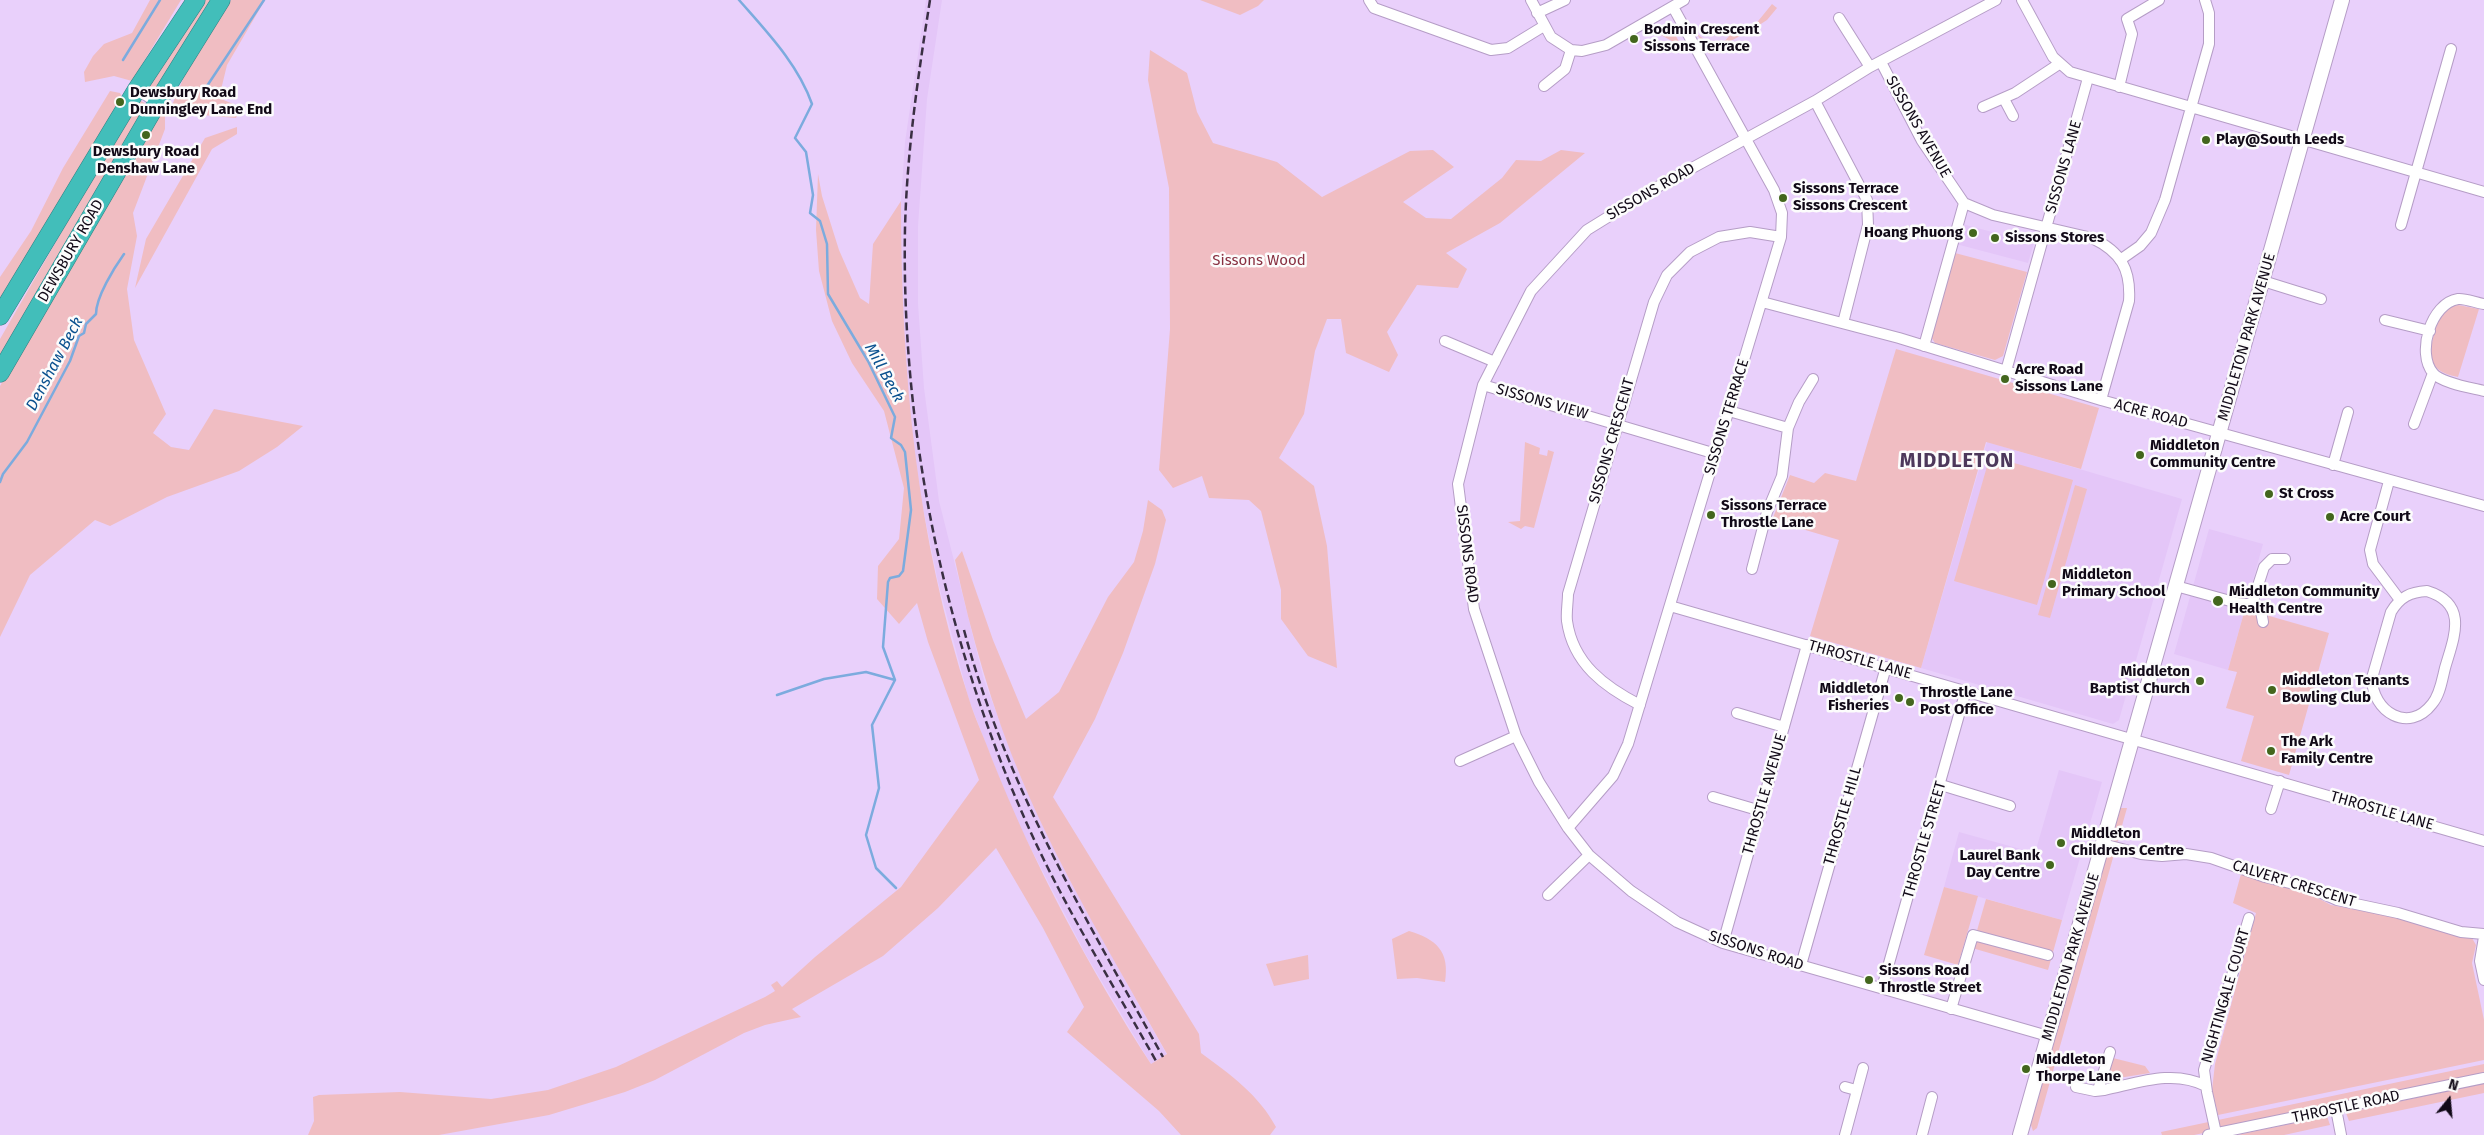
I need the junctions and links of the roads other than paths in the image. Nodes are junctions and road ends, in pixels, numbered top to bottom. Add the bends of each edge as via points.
1 (196, 0) edge
2 (221, 0) edge
3 (1369, 0) edge
4 (1531, 0) edge
5 (1564, 0) edge
6 (1684, 0) edge
7 (1996, 0) edge
8 (2022, 0) edge
9 (2160, 0) edge
10 (2205, 0) edge
11 (2342, 0) edge
12 (1984, 3) edge
13 (1674, 6) junction
14 (1537, 13) junction
15 (1839, 18) dead end
16 (1544, 26) junction
17 (2451, 48) dead end
18 (1571, 50) junction
19 (1881, 62) junction
20 (2059, 64) junction
21 (1870, 67) junction
22 (2088, 78) junction
23 (1544, 86) dead end
24 (2119, 87) junction
25 (137, 89) junction
26 (2004, 99) junction
27 (1815, 101) junction
28 (157, 103) junction
29 (1983, 107) dead end
30 (2190, 108) junction
31 (2013, 116) dead end
32 (1746, 138) junction
33 (2302, 140) junction
34 (2417, 173) junction
35 (2484, 192) edge
36 (1964, 203) junction
37 (2400, 225) dead end
38 (2047, 227) junction
39 (1781, 237) junction
40 (2120, 260) junction
41 (2263, 281) junction
42 (2321, 298) dead end
43 (1762, 302) junction
44 (2484, 304) edge
45 (0, 316) edge
46 (2385, 320) dead end
47 (1843, 323) junction
48 (2430, 331) junction
49 (1445, 341) dead end
50 (1924, 346) junction
51 (1495, 362) junction
52 (2006, 371) junction
53 (0, 373) edge
54 (2433, 373) junction
55 (1813, 379) dead end
56 (1483, 385) junction
57 (2484, 391) edge
58 (2101, 400) junction
59 (1729, 411) junction
60 (2348, 412) dead end
61 (1617, 424) junction
62 (2414, 424) dead end
63 (1788, 428) junction
64 (2219, 432) junction
65 (1716, 454) junction
66 (2333, 465) junction
67 (2389, 481) junction
68 (2484, 506) edge
69 (2285, 559) dead end
70 (1752, 569) dead end
71 (2176, 586) junction
72 (2400, 600) junction
73 (2252, 604) junction
74 (1670, 606) junction
75 (2262, 622) dead end
76 (1807, 645) junction
77 (1886, 667) junction
78 (1966, 690) junction
79 (1640, 705) junction
80 (1737, 713) dead end
81 (1784, 727) junction
82 (1516, 736) junction
83 (2132, 740) junction
84 (1460, 761) dead end
85 (2280, 781) junction
86 (1941, 785) junction
87 (1713, 797) dead end
88 (2010, 806) dead end
89 (2271, 809) dead end
90 (1760, 811) junction
91 (1568, 828) junction
92 (2484, 841) edge
93 (2103, 844) junction
94 (1589, 855) junction
95 (1548, 896) dead end
96 (2249, 918) dead end
97 (2484, 936) edge
98 (1723, 943) junction
99 (2048, 955) dead end
100 (1801, 965) junction
101 (2484, 980) edge
102 (1882, 988) junction
103 (1951, 1009) junction
104 (2048, 1036) junction
105 (2110, 1052) dead end
106 (1863, 1068) dead end
107 (2484, 1078) edge
108 (2206, 1086) junction
109 (1845, 1087) dead end
110 (2076, 1087) dead end
111 (1856, 1090) junction
112 (2098, 1090) junction
113 (1932, 1097) dead end
114 (2336, 1109) junction
115 (2024, 1133) edge
116 (2212, 1134) edge
117 (1845, 1135) edge
118 (1922, 1135) edge
119 (2341, 1135) edge

1 - 25 highway, DEWSBURY ROAD
2 - 28 highway, DEWSBURY ROAD
3 - 16 street via 1374,8 1491,50 1508,48
4 - 14 street
5 - 14 street
6 - 13 street
7 - 12 street, SISSONS ROAD
8 - 20 street
9 - 24 street via 2127,20 2132,34
10 - 30 street via 2209,44
11 - 33 street, MIDDLETON PARK AVENUE
12 - 19 street, SISSONS ROAD
13 - 18 street via 1606,45 1582,51
13 - 32 street, SISSONS TERRACE
14 - 16 street
15 - 21 street
16 - 18 street via 1551,37
17 - 34 street
18 - 23 street via 1565,68
19 - 21 street, SISSONS ROAD
19 - 36 street, SISSONS AVENUE via 1922,141
20 - 22 street
20 - 26 street
21 - 27 street, SISSONS ROAD
22 - 24 street
22 - 38 street, SISSONS LANE
24 - 30 street
25 - 28 street
25 - 45 highway, DEWSBURY ROAD
26 - 29 street
26 - 31 street
27 - 32 street, SISSONS ROAD
27 - 47 street via 1867,200 1868,225
28 - 53 highway, DEWSBURY ROAD
30 - 33 street
30 - 40 street via 2158,219 2140,246
32 - 39 street, SISSONS TERRACE via 1782,212
32 - 51 street, SISSONS ROAD via 1587,230 1531,291
33 - 34 street
33 - 41 street, MIDDLETON PARK AVENUE
34 - 35 street
34 - 37 street
36 - 38 street via 1993,215
36 - 50 street
38 - 40 street via 2092,238 2106,245
38 - 52 street, SISSONS LANE
39 - 43 street, SISSONS TERRACE
39 - 61 street, SISSONS CRESCENT via 1750,232 1719,237 1690,252 1667,275 1654,302
40 - 58 street via 2130,286 2128,302
41 - 42 street
41 - 64 street, MIDDLETON PARK AVENUE
43 - 47 street, ACRE ROAD
43 - 59 street, SISSONS TERRACE
44 - 48 street via 2459,299 2445,304 2436,315
46 - 48 street
47 - 50 street, ACRE ROAD
48 - 54 street via 2426,349
49 - 51 street
50 - 52 street, ACRE ROAD
51 - 56 street, SISSONS ROAD
52 - 58 street, ACRE ROAD
54 - 57 street via 2441,379
54 - 62 street
55 - 63 street
56 - 61 street, SISSONS VIEW
56 - 82 street, SISSONS ROAD via 1458,484 1474,610
58 - 64 street, ACRE ROAD
59 - 63 street
59 - 65 street, SISSONS TERRACE
60 - 66 street
61 - 65 street, SISSONS VIEW
61 - 79 street, SISSONS CRESCENT via 1568,594 1567,621 1576,650 1590,673 1613,692
63 - 70 street via 1782,476 1767,512
64 - 66 street, ACRE ROAD
64 - 71 street, MIDDLETON PARK AVENUE
65 - 74 street, SISSONS TERRACE
66 - 67 street, ACRE ROAD
67 - 68 street, ACRE ROAD
67 - 72 street via 2370,550 2373,564
69 - 73 street via 2272,558 2264,567
71 - 73 street via 2241,604
71 - 83 street, MIDDLETON PARK AVENUE
72 - 72 street via 2391,612 2372,678 2372,689 2382,708 2402,717 2424,712 2438,695 2456,631 2456,620 2450,606 2438,595 2427,591 2416,592
73 - 75 street via 2260,611
74 - 76 street, THROSTLE LANE
74 - 79 street, SISSONS TERRACE
76 - 77 street, THROSTLE LANE
76 - 81 street, THROSTLE AVENUE
77 - 78 street, THROSTLE LANE
77 - 100 street, THROSTLE HILL
78 - 83 street, THROSTLE LANE
78 - 86 street, THROSTLE STREET
79 - 91 street, SISSONS TERRACE via 1628,744 1613,776
80 - 81 street
81 - 90 street, THROSTLE AVENUE
82 - 84 street
82 - 91 street, SISSONS ROAD via 1539,782
83 - 85 street, THROSTLE LANE
83 - 93 street, MIDDLETON PARK AVENUE
85 - 89 street
85 - 92 street, THROSTLE LANE
86 - 88 street
86 - 102 street, THROSTLE STREET
87 - 90 street
90 - 98 street, THROSTLE AVENUE
91 - 94 street, SISSONS ROAD
93 - 97 street, CALVERT CRESCENT via 2141,854 2186,854 2211,858 2265,877 2310,888 2337,900
93 - 104 street, MIDDLETON PARK AVENUE
94 - 95 street
94 - 98 street, SISSONS ROAD via 1631,891 1677,922
96 - 108 street, NIGHTINGALE COURT via 2204,1070
97 - 101 street via 2480,961
98 - 100 street, SISSONS ROAD
99 - 103 street via 1973,934
100 - 102 street, SISSONS ROAD
102 - 103 street, SISSONS ROAD
103 - 104 street, SISSONS ROAD
104 - 115 street, MIDDLETON PARK AVENUE
105 - 112 street
106 - 111 street
107 - 114 street, THROSTLE ROAD
108 - 112 street via 2193,1079 2174,1076
108 - 116 street, NIGHTINGALE COURT
109 - 111 street
110 - 112 street
111 - 117 street
113 - 118 street
114 - 116 street, THROSTLE ROAD
114 - 119 street

